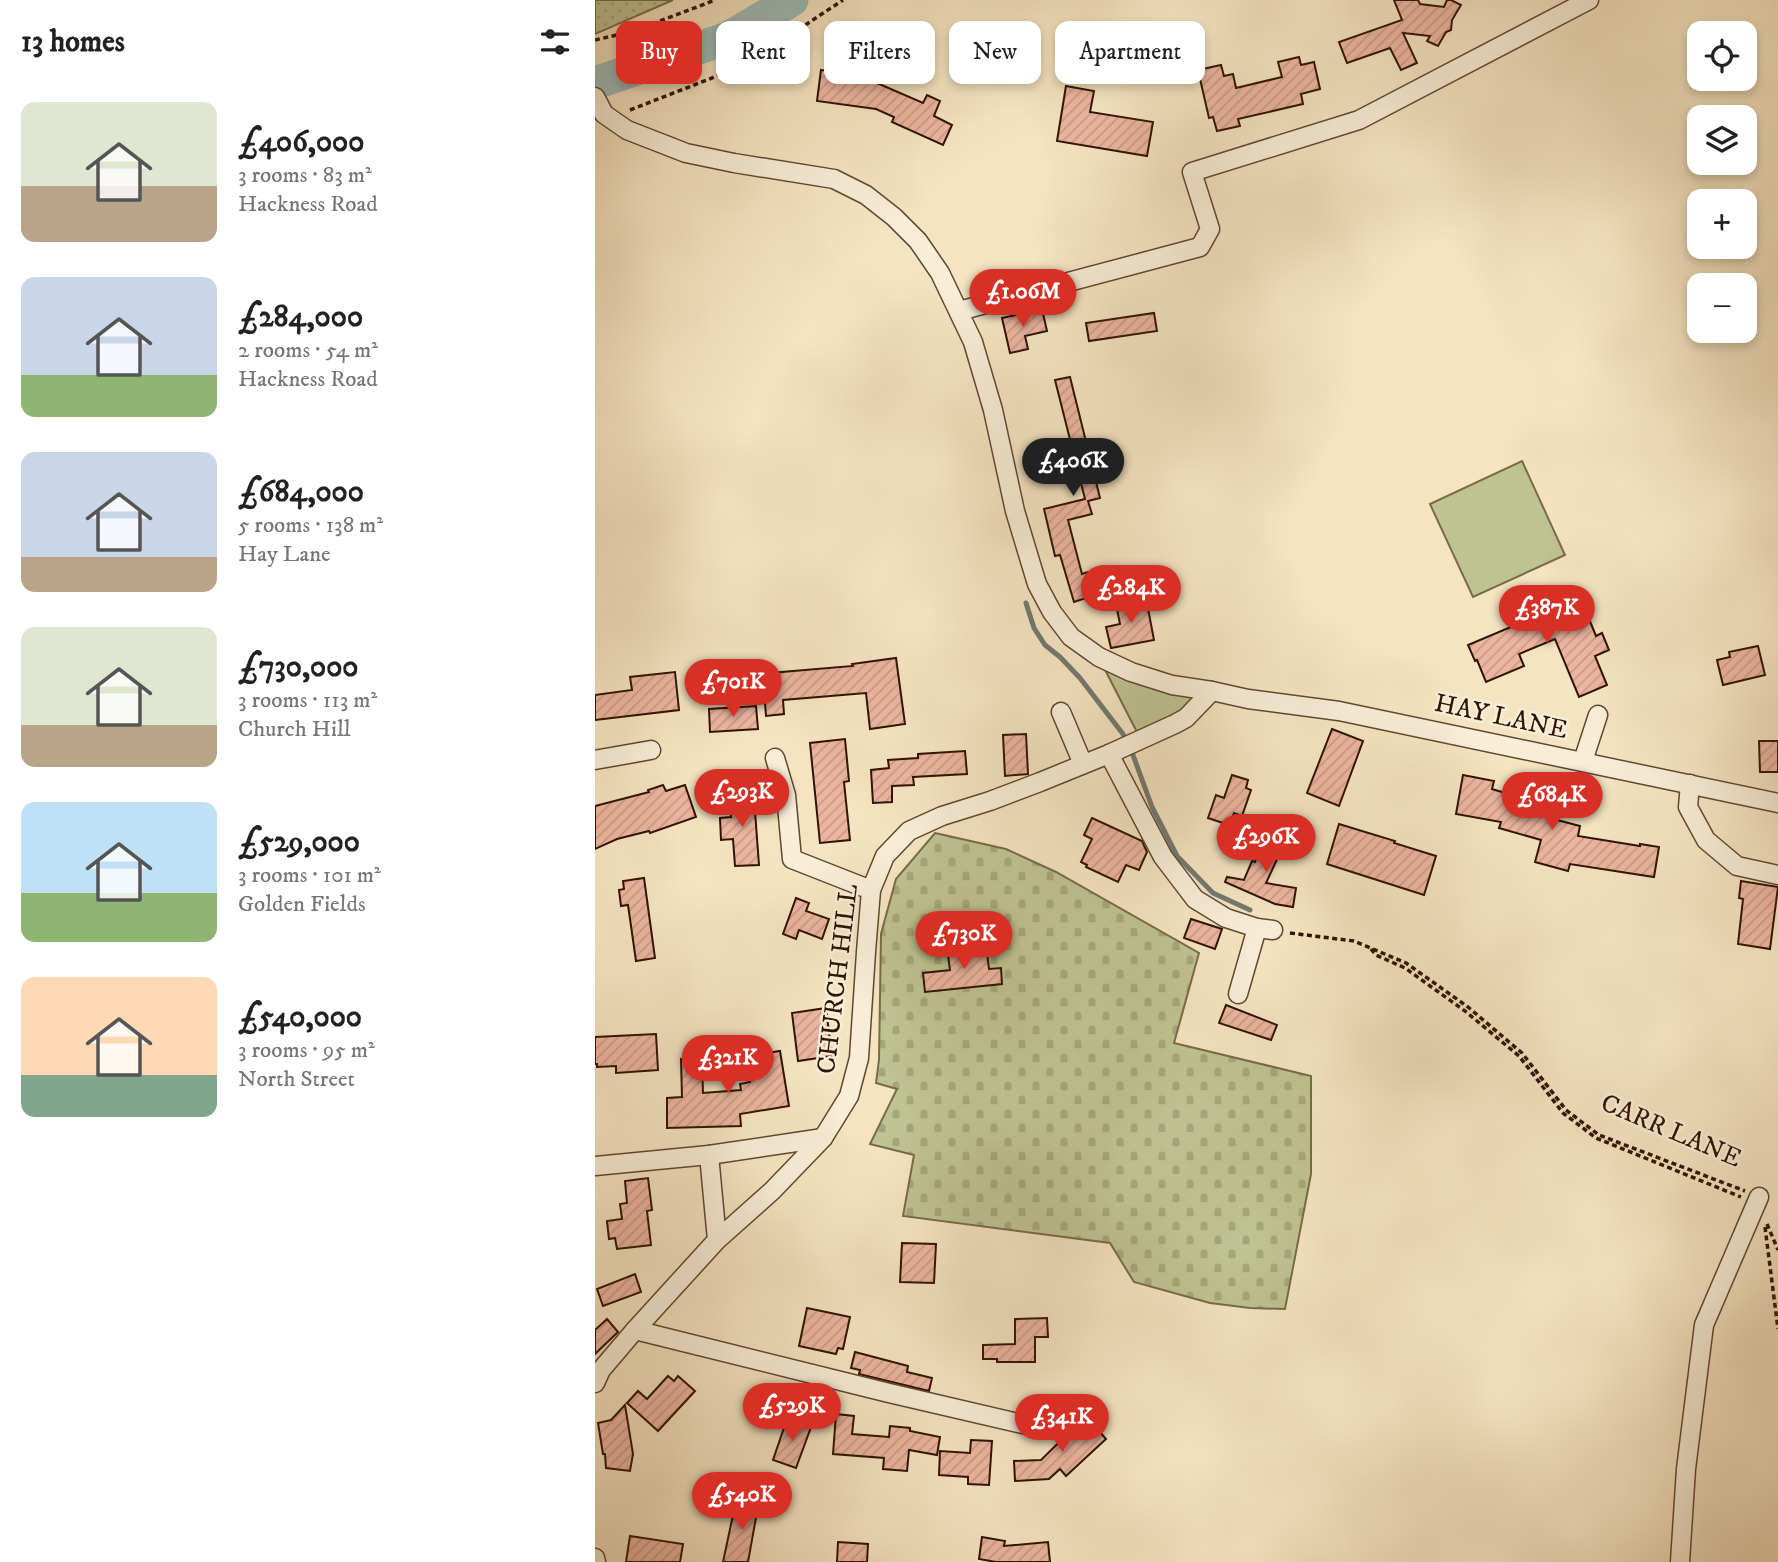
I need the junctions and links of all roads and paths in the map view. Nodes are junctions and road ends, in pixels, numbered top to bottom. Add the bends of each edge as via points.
1 (715, 0) edge
2 (843, 0) edge
3 (1589, 0) edge
4 (595, 40) edge
5 (601, 108) edge
6 (959, 311) junction
7 (1212, 691) junction
8 (1061, 712) dead end
9 (1598, 715) dead end
10 (651, 750) dead end
11 (1115, 751) junction
12 (775, 758) dead end
13 (595, 760) edge
14 (1583, 761) junction
15 (1083, 764) junction
16 (1691, 783) junction
17 (1778, 803) edge
18 (1778, 875) edge
19 (871, 890) junction
20 (1265, 929) junction
21 (1238, 995) dead end
22 (823, 1138) junction
23 (709, 1155) junction
24 (595, 1166) edge
25 (1758, 1200) joint
26 (717, 1240) junction
27 (1778, 1250) edge
28 (1778, 1329) edge
29 (635, 1330) junction
30 (595, 1383) edge
31 (1027, 1425) dead end
32 (1680, 1562) edge

1 - 4 path via 634,31
2 - 5 path via 772,47 712,78 626,111
3 - 6 street via 1359,120 1192,172 1210,229 1200,247
5 - 6 street, HAY LANE via 627,130 685,153 834,179 866,195 918,241
6 - 7 street, HAY LANE via 973,342 1029,561 1052,612 1071,637 1099,657 1172,685
7 - 11 street, CHURCH HILL via 1186,718
7 - 14 street, HAY LANE via 1339,711
8 - 15 street
9 - 14 street
10 - 13 street
11 - 15 street, CHURCH HILL
11 - 20 street via 1163,857 1195,899 1226,918
12 - 19 street via 786,795 792,859
14 - 16 street, HAY LANE
15 - 19 street, CHURCH HILL via 909,831 885,856
16 - 17 street, HAY LANE
16 - 18 street via 1688,807 1706,841 1737,866
19 - 22 street, CHURCH HILL via 859,1058 849,1096
20 - 21 street
20 - 25 path via 1370,947 1465,1011 1519,1056 1563,1113 1596,1138
22 - 23 street
22 - 26 street, CHURCH HILL
23 - 24 street
23 - 26 street
25 - 32 street via 1704,1325
26 - 29 street, CHURCH HILL
27 - 28 path via 1764,1218
29 - 30 street, CHURCH HILL
29 - 31 street

